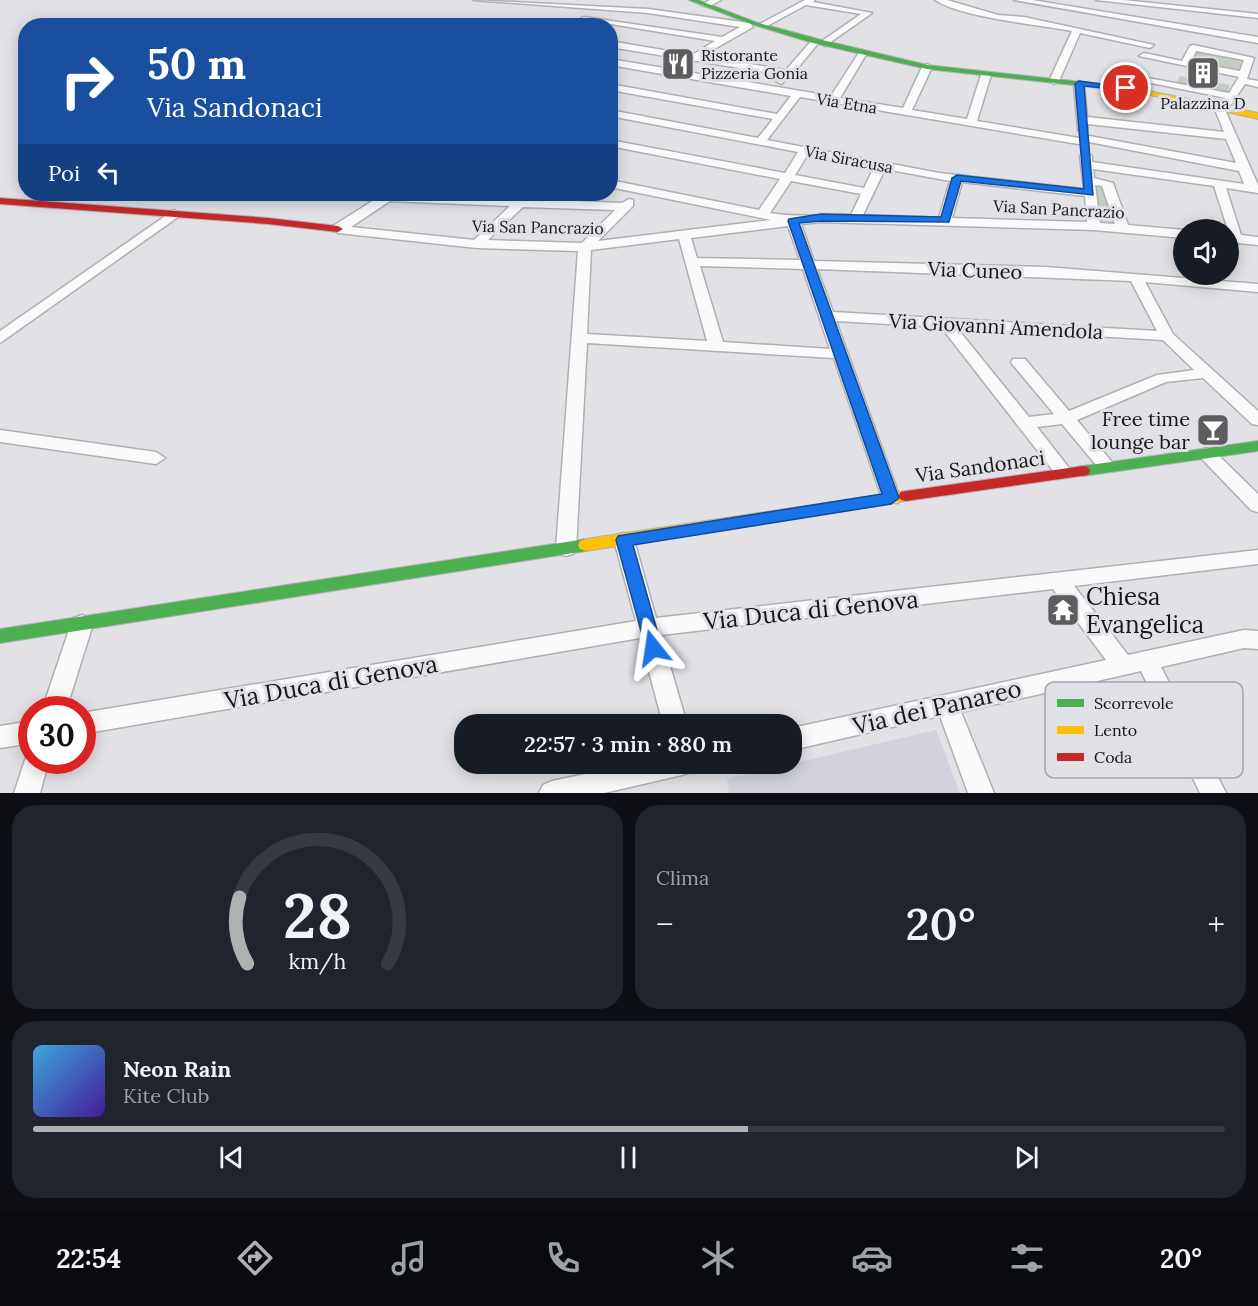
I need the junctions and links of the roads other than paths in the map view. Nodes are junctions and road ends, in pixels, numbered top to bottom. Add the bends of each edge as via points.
1 (477, 0) edge
2 (607, 0) edge
3 (939, 0) edge
4 (1021, 0) edge
5 (1100, 0) edge
6 (809, 1) edge
7 (705, 2) edge
8 (1147, 2) edge
9 (587, 7) junction
10 (663, 13) junction
11 (1258, 16) edge
12 (1148, 21) junction
13 (618, 25) edge
14 (758, 26) junction
15 (640, 28) junction
16 (1077, 30) junction
17 (723, 40) junction
18 (1258, 40) edge
19 (618, 41) edge
20 (820, 42) junction
21 (1150, 45) junction
22 (618, 46) edge
23 (1255, 51) edge
24 (863, 53) junction
25 (693, 57) junction
26 (1171, 62) junction
27 (618, 63) edge
28 (1185, 64) junction
29 (927, 67) junction
30 (1135, 71) junction
31 (668, 72) junction
32 (789, 73) junction
33 (986, 75) junction
34 (658, 79) dead end
35 (1242, 80) junction
36 (1054, 81) junction
37 (1079, 84) junction
38 (1171, 84) junction
39 (1228, 84) dead end
40 (1258, 84) edge
41 (648, 85) dead end
42 (618, 90) edge
43 (773, 91) junction
44 (635, 95) junction
45 (797, 95) junction
46 (1232, 96) junction
47 (833, 101) junction
48 (1223, 108) junction
49 (618, 113) edge
50 (906, 113) junction
51 (1257, 114) edge
52 (779, 117) junction
53 (1082, 120) junction
54 (971, 123) junction
55 (1232, 136) junction
56 (1084, 140) junction
57 (760, 142) junction
58 (618, 145) edge
59 (805, 151) junction
60 (881, 165) junction
61 (1086, 165) junction
62 (1244, 168) junction
63 (786, 177) junction
64 (957, 178) junction
65 (618, 184) edge
66 (1219, 184) junction
67 (1089, 187) junction
68 (643, 189) junction
69 (1255, 189) edge
70 (867, 192) junction
71 (0, 201) edge
72 (382, 201) edge
73 (476, 201) edge
74 (522, 201) edge
75 (519, 204) junction
76 (625, 207) junction
77 (174, 214) junction
78 (763, 214) junction
79 (856, 218) junction
80 (1227, 219) edge
81 (945, 220) junction
82 (793, 221) junction
83 (1094, 226) junction
84 (1123, 228) junction
85 (338, 229) junction
86 (1173, 233) edge
87 (684, 235) junction
88 (1239, 239) edge
89 (1258, 241) edge
90 (477, 244) junction
91 (585, 247) junction
92 (691, 262) junction
93 (808, 265) junction
94 (1136, 277) junction
95 (1258, 288) edge
96 (826, 316) junction
97 (945, 323) junction
98 (1167, 336) junction
99 (0, 338) edge
100 (581, 338) junction
101 (716, 346) junction
102 (840, 354) junction
103 (1019, 362) dead end
104 (1207, 373) junction
105 (1066, 418) junction
106 (1258, 420) edge
107 (1024, 423) junction
108 (0, 436) edge
109 (1258, 446) edge
110 (1207, 454) junction
111 (156, 458) dead end
112 (1107, 467) junction
113 (1064, 473) junction
114 (891, 498) junction
115 (1258, 505) edge
116 (624, 540) junction
117 (566, 549) junction
118 (1258, 557) edge
119 (1059, 582) junction
120 (82, 624) junction
121 (648, 628) junction
122 (0, 636) edge
123 (1258, 640) edge
124 (1147, 661) junction
125 (1122, 666) junction
126 (1050, 682) edge
127 (1158, 682) edge
128 (1045, 683) edge
129 (59, 696) edge
130 (947, 705) junction
131 (672, 714) edge
132 (96, 722) edge
133 (18, 734) edge
134 (0, 737) edge
135 (802, 737) edge
136 (33, 774) edge
137 (637, 774) edge
138 (1206, 778) edge
139 (27, 793) edge
140 (552, 793) edge
141 (981, 793) edge
142 (1213, 793) edge

1 - 9 street
2 - 9 street via 612,2
3 - 16 street via 986,14
4 - 12 street
5 - 8 street
6 - 14 street
6 - 20 street via 868,13
7 - 14 main road
8 - 11 street
8 - 12 street
9 - 10 street
10 - 14 street
10 - 15 street
12 - 18 street
12 - 21 street
13 - 15 street
14 - 17 street
14 - 20 main road
15 - 17 street
15 - 19 street
16 - 21 street
16 - 36 street
17 - 25 street
18 - 23 street
20 - 24 main road
20 - 32 street
21 - 30 street
22 - 25 street
24 - 29 main road
24 - 47 street
25 - 31 street
25 - 32 street
26 - 28 street
26 - 30 street
26 - 38 street via 1167,69 1176,74
27 - 31 street, Via Etna
28 - 35 street
28 - 35 street via 1193,48 1249,58
29 - 33 main road
29 - 50 street
30 - 37 main road
30 - 38 street
30 - 48 main road
31 - 34 street
31 - 43 street, Via Etna
32 - 43 street
33 - 36 main road
33 - 54 street
35 - 39 street
35 - 40 street
35 - 46 street
36 - 37 main road
37 - 53 street
38 - 46 street
41 - 44 street
42 - 44 street
43 - 45 street, Via Etna
44 - 52 street
45 - 47 street, Via Etna
45 - 52 street
46 - 48 street
47 - 50 street, Via Etna
48 - 51 main road
48 - 55 street via 1221,112
49 - 57 street, Via Siracusa
50 - 54 street, Via Etna
52 - 57 street
53 - 55 street
53 - 56 street
54 - 56 street, Via Etna
55 - 62 street
56 - 61 street
56 - 62 street, Via Etna
57 - 59 street, Via Siracusa
58 - 63 street
59 - 60 street, Via Siracusa
59 - 63 street
60 - 64 street, Via Siracusa
60 - 70 street
61 - 66 street
61 - 67 street
62 - 69 street
63 - 70 street
63 - 78 street
64 - 67 street, Via Siracusa
64 - 81 street
65 - 68 street
66 - 69 street
66 - 80 street
67 - 83 street
67 - 84 street via 1107,183
68 - 76 street
68 - 78 street
70 - 79 street
71 - 77 main road, Via San Pancrazio
72 - 85 street
73 - 75 street
74 - 75 street
75 - 76 street
75 - 90 street
76 - 91 street
77 - 85 main road, Via San Pancrazio
77 - 99 street
78 - 82 street
79 - 81 street, Via San Pancrazio
79 - 82 street, Via San Pancrazio
81 - 83 street, Via San Pancrazio
82 - 87 street, Via San Pancrazio
82 - 93 street
83 - 84 street, Via San Pancrazio
84 - 86 street, Via San Pancrazio
85 - 90 street, Via San Pancrazio
87 - 91 street, Via San Pancrazio
87 - 92 street
88 - 89 street
90 - 91 street, Via San Pancrazio
91 - 100 street
92 - 93 street, Via Cuneo
92 - 101 street
93 - 94 street, Via Cuneo
93 - 96 street
94 - 95 street, Via Cuneo
94 - 98 street
96 - 97 street, Via Giovanni Amendola
96 - 102 street
97 - 98 street, Via Giovanni Amendola
97 - 107 street
98 - 104 street
100 - 101 street
100 - 117 street
101 - 102 street
102 - 114 street
103 - 105 street
104 - 105 street via 1163,378
104 - 106 street
105 - 107 street
105 - 112 street
107 - 113 street
108 - 111 street
109 - 110 main road, Via Sandonaci
110 - 112 main road, Via Sandonaci
110 - 115 street
112 - 113 main road, Via Sandonaci
113 - 114 main road, Via Sandonaci
114 - 116 main road, Via Sandonaci
116 - 117 main road, Via Sandonaci
116 - 121 street
117 - 120 main road, Via Sandonaci
118 - 119 street, Via Duca di Genova
119 - 121 street, Via Duca di Genova
119 - 125 street
120 - 122 main road, Via Sandonaci
120 - 129 street
121 - 131 street
121 - 132 street, Via Duca di Genova
123 - 124 street, Via dei Panareo via 1244,639
124 - 125 street, Via dei Panareo
124 - 127 street
125 - 126 street, Via dei Panareo
128 - 130 street, Via dei Panareo
130 - 135 street, Via dei Panareo
130 - 141 street
133 - 134 street
136 - 139 street
137 - 140 street
138 - 142 street

